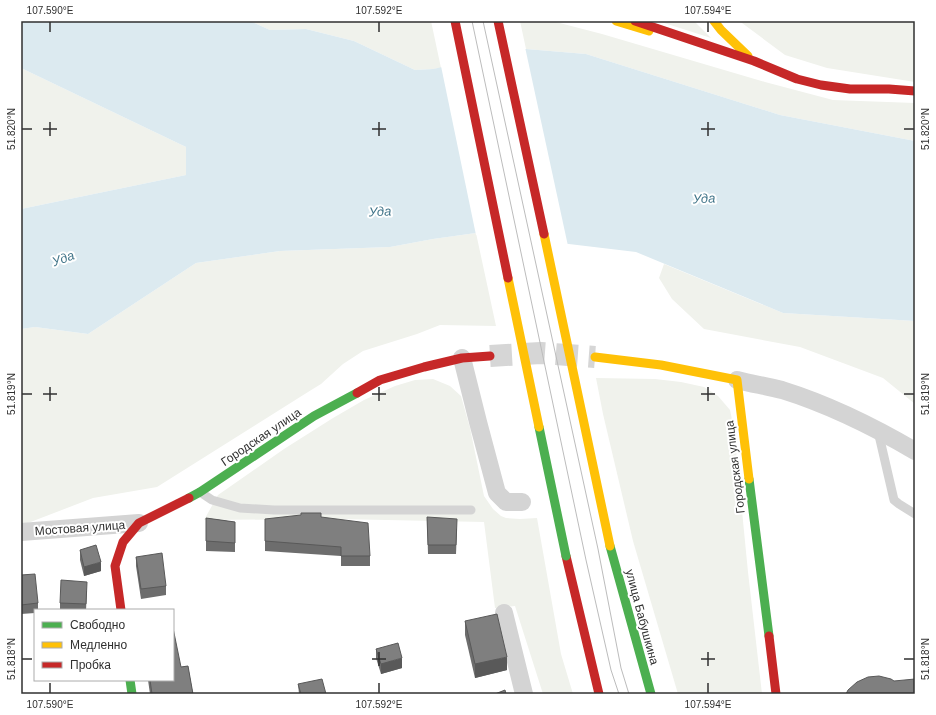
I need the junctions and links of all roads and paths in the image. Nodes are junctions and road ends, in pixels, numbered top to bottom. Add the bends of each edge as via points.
1 (455, 21) edge
2 (498, 21) edge
3 (616, 21) edge
4 (635, 21) edge
5 (714, 21) edge
6 (754, 61) junction
7 (915, 91) edge
8 (490, 356) tunnel mouth
9 (595, 357) tunnel mouth
10 (462, 358) junction
11 (737, 380) junction
12 (878, 431) junction
13 (915, 451) edge
14 (200, 492) junction
15 (522, 502) dead end
16 (471, 510) dead end
17 (915, 514) edge
18 (139, 523) junction
19 (21, 532) edge
20 (121, 609) edge
21 (504, 613) dead end
22 (130, 681) edge
23 (132, 694) edge
24 (524, 694) edge
25 (599, 694) edge
26 (650, 694) edge
27 (776, 694) edge

1 - 25 street, bridge via 566,556
2 - 26 street, улица Бабушкина, bridge via 610,546
3 - 6 street
4 - 6 street
5 - 6 street
6 - 7 street via 797,79 821,85 850,89
8 - 10 street, Городская улица
9 - 11 street via 661,365
10 - 14 street, Городская улица via 380,380 314,416
10 - 15 street via 497,494 506,502
11 - 12 street via 781,390 824,405
11 - 27 street, Городская улица
12 - 13 street
12 - 17 lane via 894,500
14 - 16 lane via 212,500 240,508
14 - 18 street, Городская улица
18 - 19 street, Мостовая улица
18 - 20 street, Городская улица via 123,542 115,566
21 - 24 street
22 - 23 street

